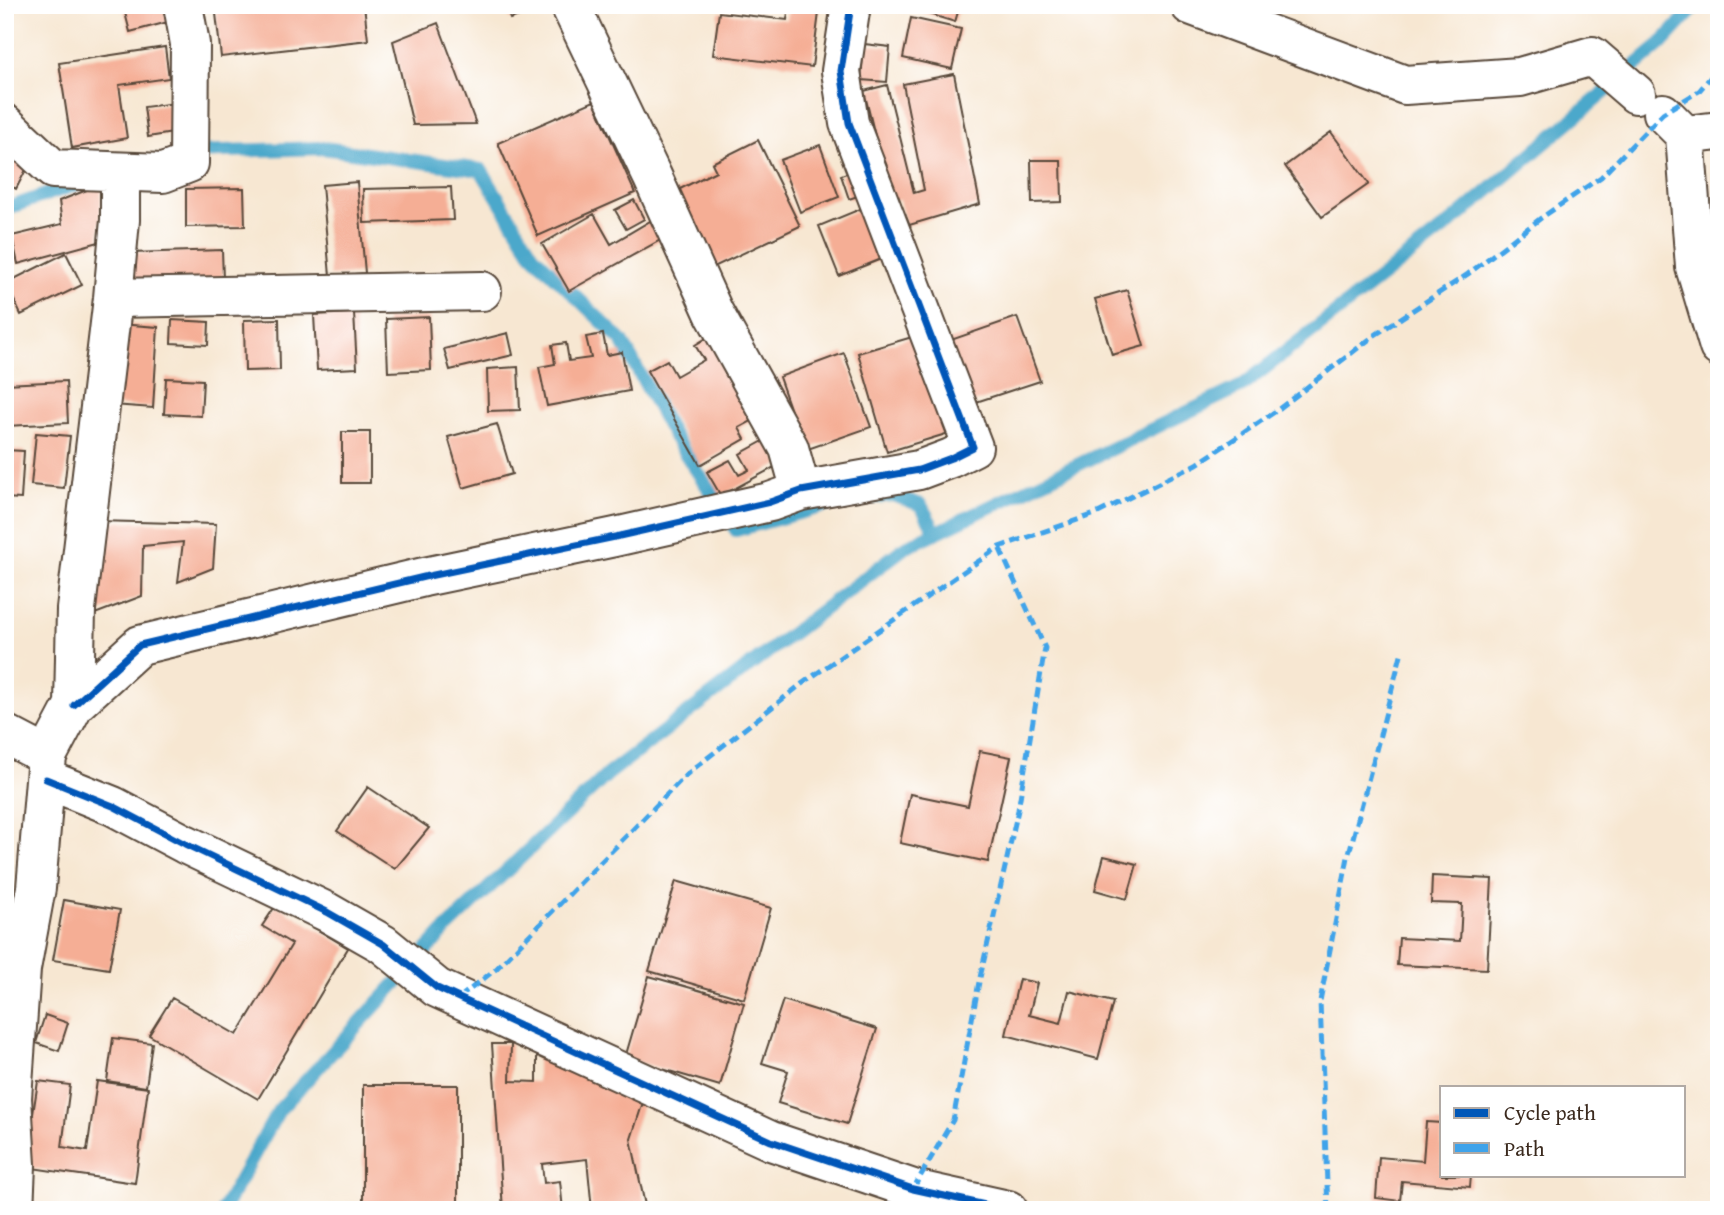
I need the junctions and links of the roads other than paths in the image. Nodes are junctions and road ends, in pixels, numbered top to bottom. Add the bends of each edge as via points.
1 (183, 5) edge
2 (570, 5) edge
3 (851, 5) edge
4 (1191, 5) edge
5 (1676, 118) edge
6 (5, 124) edge
7 (120, 173) junction
8 (482, 291) dead end
9 (113, 298) junction
10 (1719, 347) edge
11 (801, 491) junction
12 (74, 705) junction
13 (5, 734) edge
14 (46, 767) junction
15 (21, 886) edge
16 (11, 1164) edge
17 (15, 1210) edge
18 (1008, 1210) edge

1 - 7 street via 190,44 189,163 163,173
2 - 11 street via 714,313 789,448
3 - 11 street via 841,71 849,122 973,447 919,470
4 - 5 street via 1405,85 1520,77 1592,56
5 - 10 street via 1695,267
6 - 7 street via 53,169
7 - 9 street
8 - 9 street
9 - 12 street via 76,609
11 - 12 street via 757,505 140,645
12 - 14 street
13 - 14 street
14 - 15 street
14 - 18 street via 185,844 327,912 383,944 437,988 771,1141 913,1189
15 - 16 street
16 - 17 street

